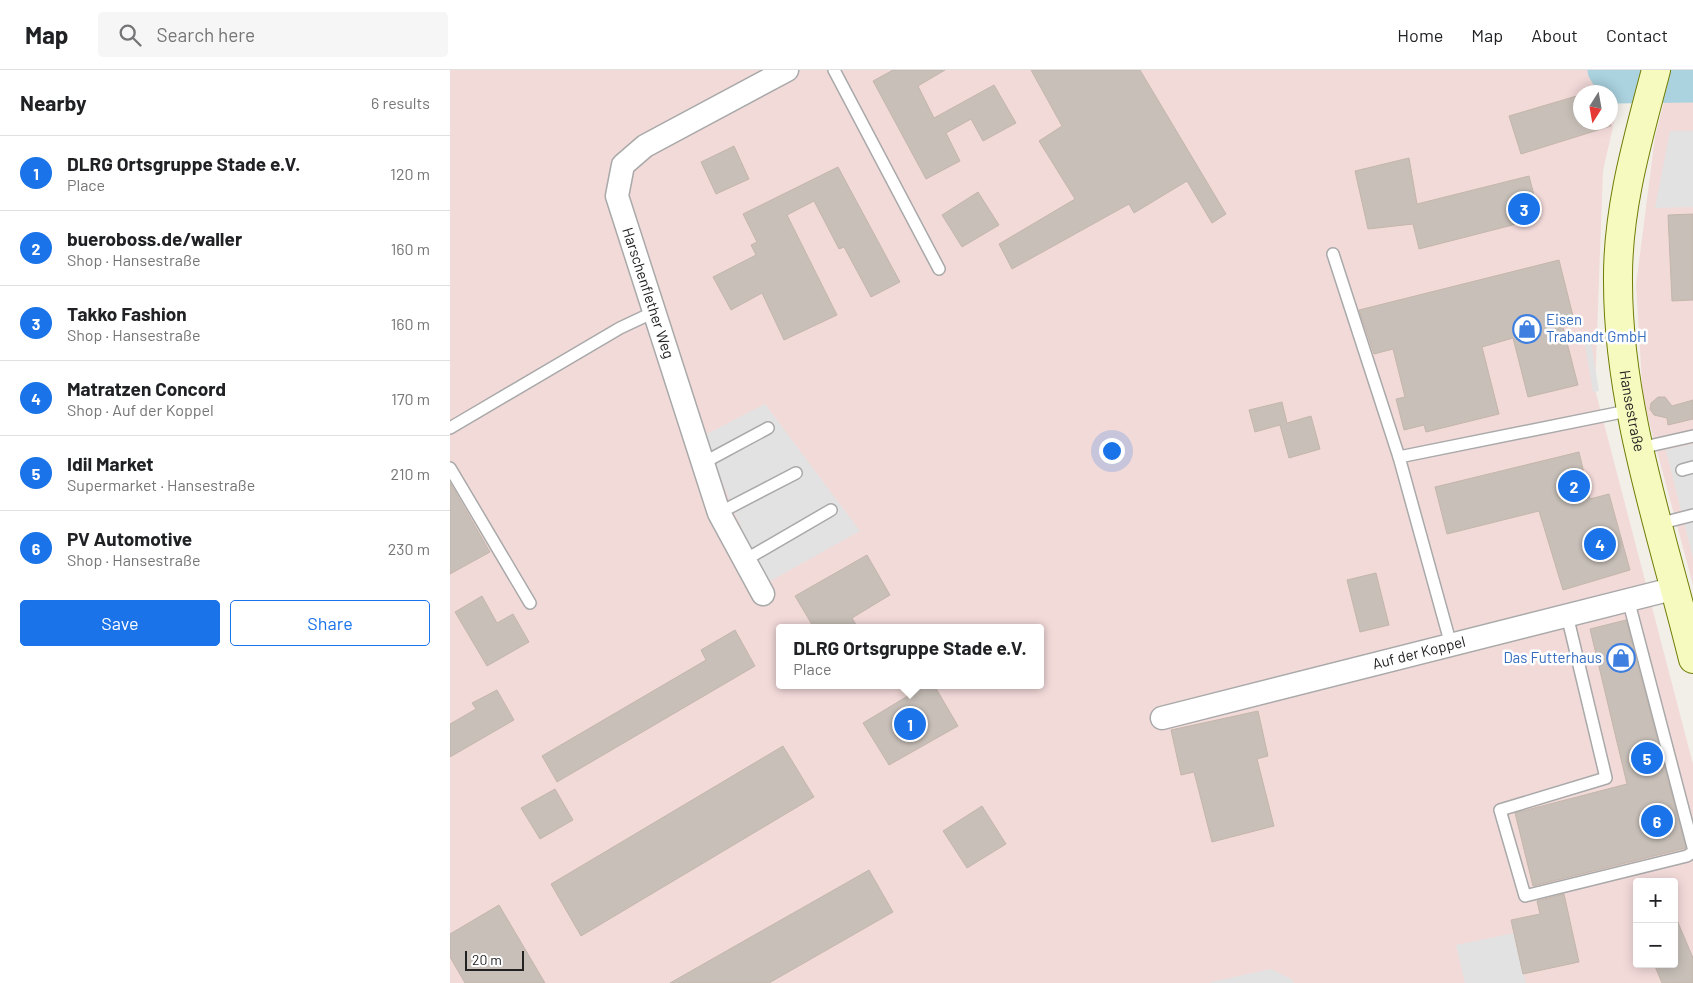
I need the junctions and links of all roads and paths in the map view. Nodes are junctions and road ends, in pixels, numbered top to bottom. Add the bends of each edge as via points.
1 (787, 70) edge
2 (834, 70) edge
3 (1656, 70) edge
4 (1333, 254) dead end
5 (939, 269) dead end
6 (654, 312) junction
7 (1632, 410) junction
8 (450, 428) edge
9 (768, 428) dead end
10 (1693, 436) edge
11 (1640, 448) junction
12 (1399, 457) junction
13 (703, 462) junction
14 (450, 468) edge
15 (796, 472) dead end
16 (831, 510) dead end
17 (719, 513) junction
18 (1693, 515) edge
19 (1658, 524) junction
20 (745, 560) junction
21 (763, 594) dead end
22 (1628, 599) junction
23 (530, 603) dead end
24 (1683, 604) edge
25 (1566, 616) junction
26 (1451, 645) junction
27 (1693, 659) edge
28 (1162, 718) dead end
29 (1693, 847) edge
30 (1693, 852) edge

1 - 6 street, Harschenflether Weg via 645,146 623,165 617,196
2 - 5 lane
3 - 7 main road, Hansestraße via 1629,173 1618,281 1620,335
4 - 12 lane
6 - 8 lane via 620,328
6 - 13 street, Harschenflether Weg
7 - 11 main road, Hansestraße
7 - 12 lane
9 - 13 lane
10 - 11 lane
11 - 19 main road, Hansestraße
12 - 26 lane
13 - 17 street, Harschenflether Weg
14 - 23 lane
15 - 17 lane
16 - 20 lane
17 - 20 street, Harschenflether Weg
18 - 19 lane
19 - 24 main road, Hansestraße
20 - 21 street, Harschenflether Weg
22 - 24 street, Auf der Koppel
22 - 25 street, Auf der Koppel
22 - 29 lane
24 - 27 main road, Hansestraße
25 - 26 street, Auf der Koppel
25 - 30 lane via 1606,778 1500,810 1525,896
26 - 28 street, Auf der Koppel

